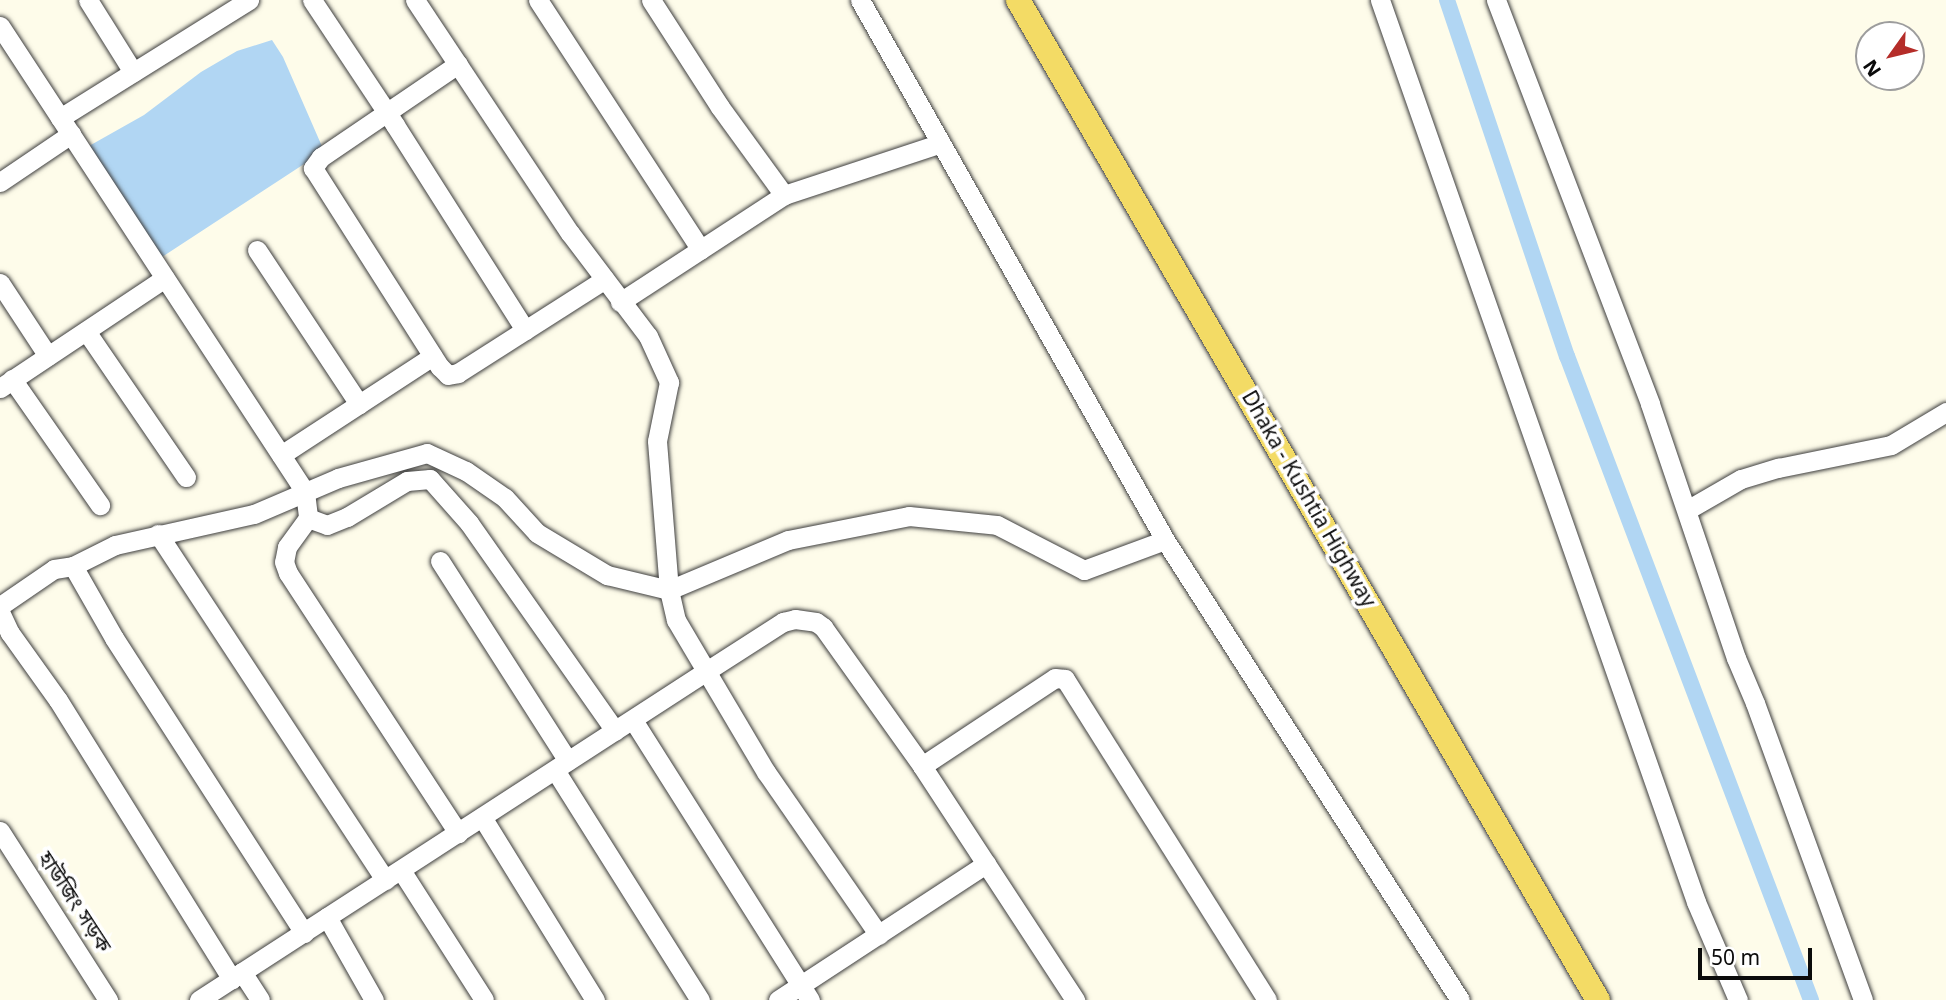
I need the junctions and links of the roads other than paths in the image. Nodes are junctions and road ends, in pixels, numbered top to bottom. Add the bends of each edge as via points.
1 (88, 0) edge
2 (249, 0) edge
3 (312, 0) edge
4 (415, 0) edge
5 (538, 0) edge
6 (651, 0) edge
7 (860, 0) edge
8 (1018, 0) edge
9 (1380, 0) edge
10 (1496, 0) edge
11 (0, 26) edge
12 (458, 64) junction
13 (133, 72) junction
14 (385, 114) junction
15 (66, 126) junction
16 (941, 143) junction
17 (0, 182) edge
18 (784, 195) junction
19 (257, 250) dead end
20 (701, 250) junction
21 (165, 278) junction
22 (605, 279) junction
23 (0, 283) edge
24 (620, 302) junction
25 (525, 330) junction
26 (86, 331) junction
27 (48, 356) junction
28 (433, 356) junction
29 (6, 384) edge
30 (359, 404) junction
31 (1946, 412) edge
32 (281, 455) junction
33 (186, 477) dead end
34 (305, 492) junction
35 (100, 505) dead end
36 (1686, 510) junction
37 (308, 518) junction
38 (158, 534) junction
39 (1165, 540) junction
40 (440, 561) dead end
41 (73, 566) junction
42 (669, 590) junction
43 (0, 606) edge
44 (0, 612) edge
45 (705, 672) junction
46 (633, 720) junction
47 (615, 731) junction
48 (562, 766) junction
49 (922, 766) junction
50 (482, 817) junction
51 (0, 831) edge
52 (458, 833) junction
53 (986, 864) junction
54 (393, 875) junction
55 (327, 917) junction
56 (304, 933) junction
57 (879, 935) junction
58 (237, 976) junction
59 (806, 993) edge
60 (108, 1000) edge
61 (199, 1000) edge
62 (260, 1000) edge
63 (374, 1000) edge
64 (484, 1000) edge
65 (595, 1000) edge
66 (700, 1000) edge
67 (778, 1000) edge
68 (1075, 1000) edge
69 (1266, 1000) edge
70 (1460, 1000) edge
71 (1598, 1000) edge
72 (1738, 1000) edge
73 (1863, 1000) edge

1 - 13 street
2 - 13 street
3 - 14 street
4 - 12 street
5 - 20 street
6 - 18 street
7 - 16 street
8 - 71 main road, Dhaka - Kushtia Highway
9 - 72 street via 1696,902
10 - 36 street via 1580,214
11 - 15 street
12 - 14 street
12 - 22 street
13 - 15 street
14 - 25 street
14 - 28 street via 321,157 313,168
15 - 17 street
15 - 21 street
16 - 18 street
16 - 39 street
18 - 20 street
19 - 30 street
20 - 24 street
21 - 26 street
21 - 32 street
22 - 24 street
22 - 25 street
23 - 27 street
24 - 42 street via 648,336 669,382 657,442
25 - 28 street via 458,373 448,374
26 - 27 street
26 - 33 street
27 - 29 street
28 - 30 street
29 - 35 street
30 - 32 street
31 - 36 street via 1891,445 1741,479
32 - 34 street
34 - 37 street
34 - 38 street via 254,514
34 - 42 street via 427,453 466,471 505,498 537,533 607,575
36 - 73 street
37 - 47 street via 327,525 407,481 430,479 469,523
37 - 52 street via 286,547 284,562 289,576
38 - 41 street via 115,545
38 - 54 street
39 - 42 street via 1084,570 998,525 909,516 788,540
39 - 70 street
40 - 48 street
41 - 43 street via 54,569
41 - 56 street via 114,638
42 - 45 street via 679,627
44 - 58 street
45 - 46 street
45 - 49 street via 783,622 816,622
45 - 57 street via 766,772
46 - 47 street
46 - 59 street
47 - 48 street
48 - 50 street
48 - 66 street
49 - 53 street
49 - 69 street via 1055,678 1065,679
50 - 52 street
50 - 65 street
51 - 60 street, হাউজিং সড়ক
52 - 54 street
53 - 57 street
53 - 68 street
54 - 55 street
54 - 64 street
55 - 56 street
55 - 63 street
56 - 58 street
57 - 59 street
58 - 61 street
58 - 62 street
59 - 67 street

